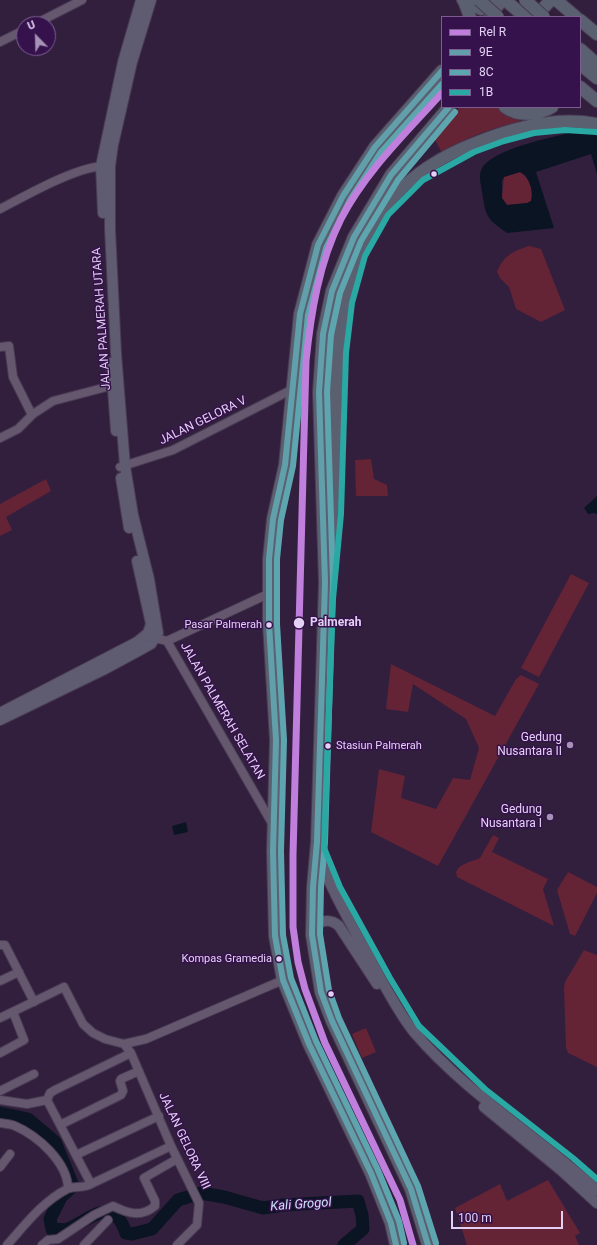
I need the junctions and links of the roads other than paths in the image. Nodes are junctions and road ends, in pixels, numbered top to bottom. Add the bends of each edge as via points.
1 (82, 0) edge
2 (141, 0) edge
3 (151, 0) edge
4 (464, 0) edge
5 (479, 0) edge
6 (496, 0) edge
7 (504, 0) edge
8 (525, 0) edge
9 (551, 0) edge
10 (560, 3) edge
11 (51, 16) edge
12 (470, 16) edge
13 (490, 16) edge
14 (497, 16) edge
15 (524, 16) edge
16 (535, 16) edge
17 (543, 16) edge
18 (575, 16) edge
19 (581, 21) edge
20 (16, 34) edge
21 (597, 34) edge
22 (0, 42) edge
23 (581, 51) edge
24 (581, 65) edge
25 (595, 72) edge
26 (440, 74) edge
27 (581, 88) edge
28 (597, 101) edge
29 (117, 105) junction
30 (448, 108) edge
31 (507, 108) edge
32 (549, 108) edge
33 (597, 124) edge
34 (106, 166) junction
35 (0, 209) edge
36 (358, 241) junction
37 (0, 347) edge
38 (116, 385) junction
39 (293, 389) junction
40 (32, 415) junction
41 (0, 438) edge
42 (122, 467) junction
43 (146, 580) junction
44 (326, 582) junction
45 (268, 594) junction
46 (155, 638) junction
47 (167, 641) junction
48 (0, 713) edge
49 (0, 720) edge
50 (274, 826) junction
51 (316, 849) junction
52 (312, 935) junction
53 (0, 945) edge
54 (19, 972) junction
55 (283, 980) junction
56 (0, 981) edge
57 (34, 1002) junction
58 (13, 1012) junction
59 (0, 1018) edge
60 (124, 1044) junction
61 (0, 1053) edge
62 (131, 1053) junction
63 (139, 1071) junction
64 (34, 1074) dead end
65 (0, 1091) edge
66 (0, 1100) edge
67 (47, 1100) junction
68 (158, 1116) junction
69 (0, 1123) edge
70 (60, 1125) junction
71 (171, 1146) junction
72 (10, 1154) dead end
73 (76, 1155) junction
74 (177, 1159) junction
75 (0, 1167) edge
76 (91, 1184) junction
77 (71, 1188) junction
78 (597, 1190) edge
79 (597, 1203) edge
80 (108, 1220) dead end
81 (7, 1245) edge
82 (42, 1245) edge
83 (84, 1245) edge
84 (177, 1245) edge
85 (396, 1245) edge
86 (428, 1245) edge

1 - 11 street
2 - 29 main road, JALAN PALMERAH UTARA via 122,62
3 - 29 main road, JALAN PALMERAH UTARA
4 - 6 highway via 481,9
4 - 12 highway
5 - 14 highway, bridge
7 - 13 main road
7 - 15 highway
8 - 17 highway, bridge
9 - 16 highway
10 - 18 highway
19 - 21 highway
20 - 22 street
23 - 25 highway
24 - 25 highway
26 - 39 highway via 375,147 343,196 318,245 300,314
27 - 28 highway
29 - 34 main road, JALAN PALMERAH UTARA
30 - 36 highway via 391,175
31 - 32 highway via 517,113 529,114
33 - 36 highway via 560,122 528,127 482,140 444,157 401,187
34 - 35 street via 55,181
34 - 38 main road, JALAN PALMERAH UTARA
36 - 44 highway via 339,335 336,368 334,513
36 - 44 highway via 332,291 323,334 319,392
37 - 40 street via 10,346 13,377
38 - 40 street via 53,401
38 - 42 main road, JALAN PALMERAH UTARA
39 - 42 street, JALAN GELORA V via 173,450
39 - 45 highway via 285,465 270,539
40 - 41 street via 18,429
42 - 43 main road, JALAN PALMERAH UTARA
43 - 46 main road, JALAN PALMERAH UTARA via 158,624
43 - 48 main road, JALAN PALMERAH UTARA via 151,624 148,633 137,642
44 - 51 highway
45 - 47 street
45 - 50 highway via 276,740
46 - 47 street, JALAN PALMERAH SELATAN
46 - 49 main road via 151,644 105,669
47 - 50 street, JALAN PALMERAH SELATAN
50 - 55 highway via 275,936
51 - 52 highway via 312,887
51 - 78 main road via 333,890 383,982 414,1031 484,1099 568,1164
52 - 79 main road via 313,928 323,921 334,922 339,926 409,1034 479,1103
52 - 86 highway via 321,992 329,1014 411,1189
53 - 54 street via 5,945
54 - 56 street
54 - 57 street
55 - 60 street via 146,1038
55 - 85 highway via 309,1044 376,1185 391,1223
57 - 58 street
57 - 60 street via 64,987 83,1024 105,1039
58 - 59 street
58 - 61 street via 24,1040
60 - 62 street, JALAN GELORA VIII
62 - 63 street, JALAN GELORA VIII
62 - 67 street via 55,1090 50,1093
63 - 68 street, JALAN GELORA VIII
63 - 70 street via 121,1079 121,1095
64 - 65 street
66 - 67 street via 27,1104
67 - 70 street
68 - 71 street, JALAN GELORA VIII
68 - 73 street
69 - 77 street via 15,1126 43,1143 55,1158
70 - 73 street
71 - 74 street, JALAN GELORA VIII
71 - 76 street
72 - 75 street
73 - 76 street
74 - 82 street via 144,1178 155,1201 155,1206 147,1212 127,1213 113,1206 94,1215 58,1239 48,1240
74 - 84 street, JALAN GELORA VIII via 200,1207 197,1224
76 - 77 street
77 - 81 street via 35,1213
80 - 83 street

